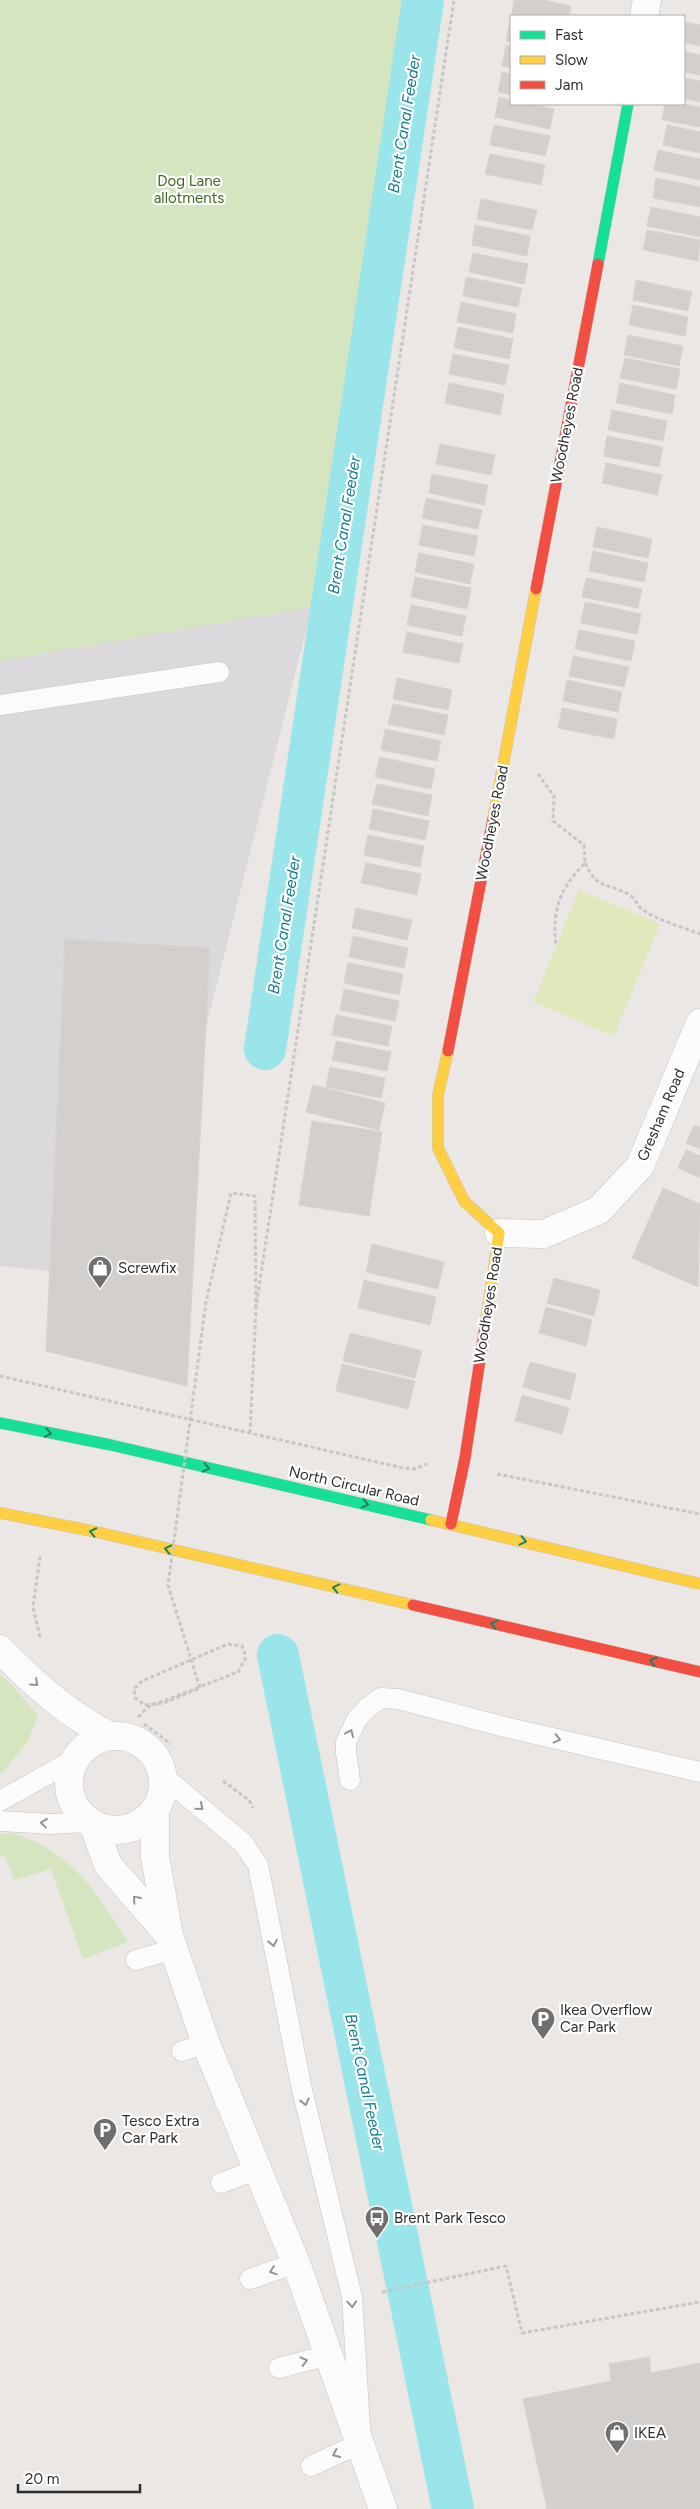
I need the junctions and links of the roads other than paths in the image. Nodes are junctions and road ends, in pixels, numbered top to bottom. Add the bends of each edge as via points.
1 (647, 0) edge
2 (644, 15) edge
3 (628, 105) edge
4 (219, 672) dead end
5 (0, 705) edge
6 (700, 1023) edge
7 (499, 1233) junction
8 (0, 1423) edge
9 (0, 1513) edge
10 (450, 1524) junction
11 (700, 1584) edge
12 (0, 1649) edge
13 (700, 1672) edge
14 (110, 1736) junction
15 (75, 1759) junction
16 (700, 1772) edge
17 (162, 1775) junction
18 (350, 1780) dead end
19 (0, 1801) edge
20 (155, 1810) junction
21 (0, 1821) edge
22 (91, 1823) junction
23 (172, 1942) junction
24 (136, 1960) dead end
25 (258, 2169) junction
26 (221, 2183) dead end
27 (296, 2263) junction
28 (250, 2278) dead end
29 (329, 2355) junction
30 (280, 2368) dead end
31 (360, 2443) junction
32 (311, 2466) dead end
33 (384, 2509) edge

1 - 2 street
3 - 7 main road, Woodheyes Road via 438,1095 438,1148 464,1201
4 - 5 lane
6 - 7 street, Gresham Road via 640,1166 599,1210 544,1234
7 - 10 main road, Woodheyes Road via 463,1468
8 -> 10 main road, North Circular Road
13 -> 9 main road
10 -> 11 main road, North Circular Road
12 -> 14 street via 59,1705
14 - 15 street via 84,1747
14 - 17 street via 125,1736 150,1750
15 - 19 lane
15 - 22 street via 68,1786 71,1800 78,1812
18 -> 16 lane via 346,1754 349,1732 367,1708 380,1698
17 - 20 street via 163,1787
17 -> 31 lane via 243,1843 258,1865 301,2085 352,2297
20 - 22 street via 145,1820 126,1829 106,1830
20 - 23 street via 155,1857
22 -> 21 lane
23 -> 22 street via 108,1865
23 - 24 lane
23 - 25 street via 194,2048
25 - 26 lane
25 - 27 street
27 -> 28 lane
27 - 29 street
30 -> 29 lane
29 - 31 street
31 -> 32 lane
31 - 33 street

